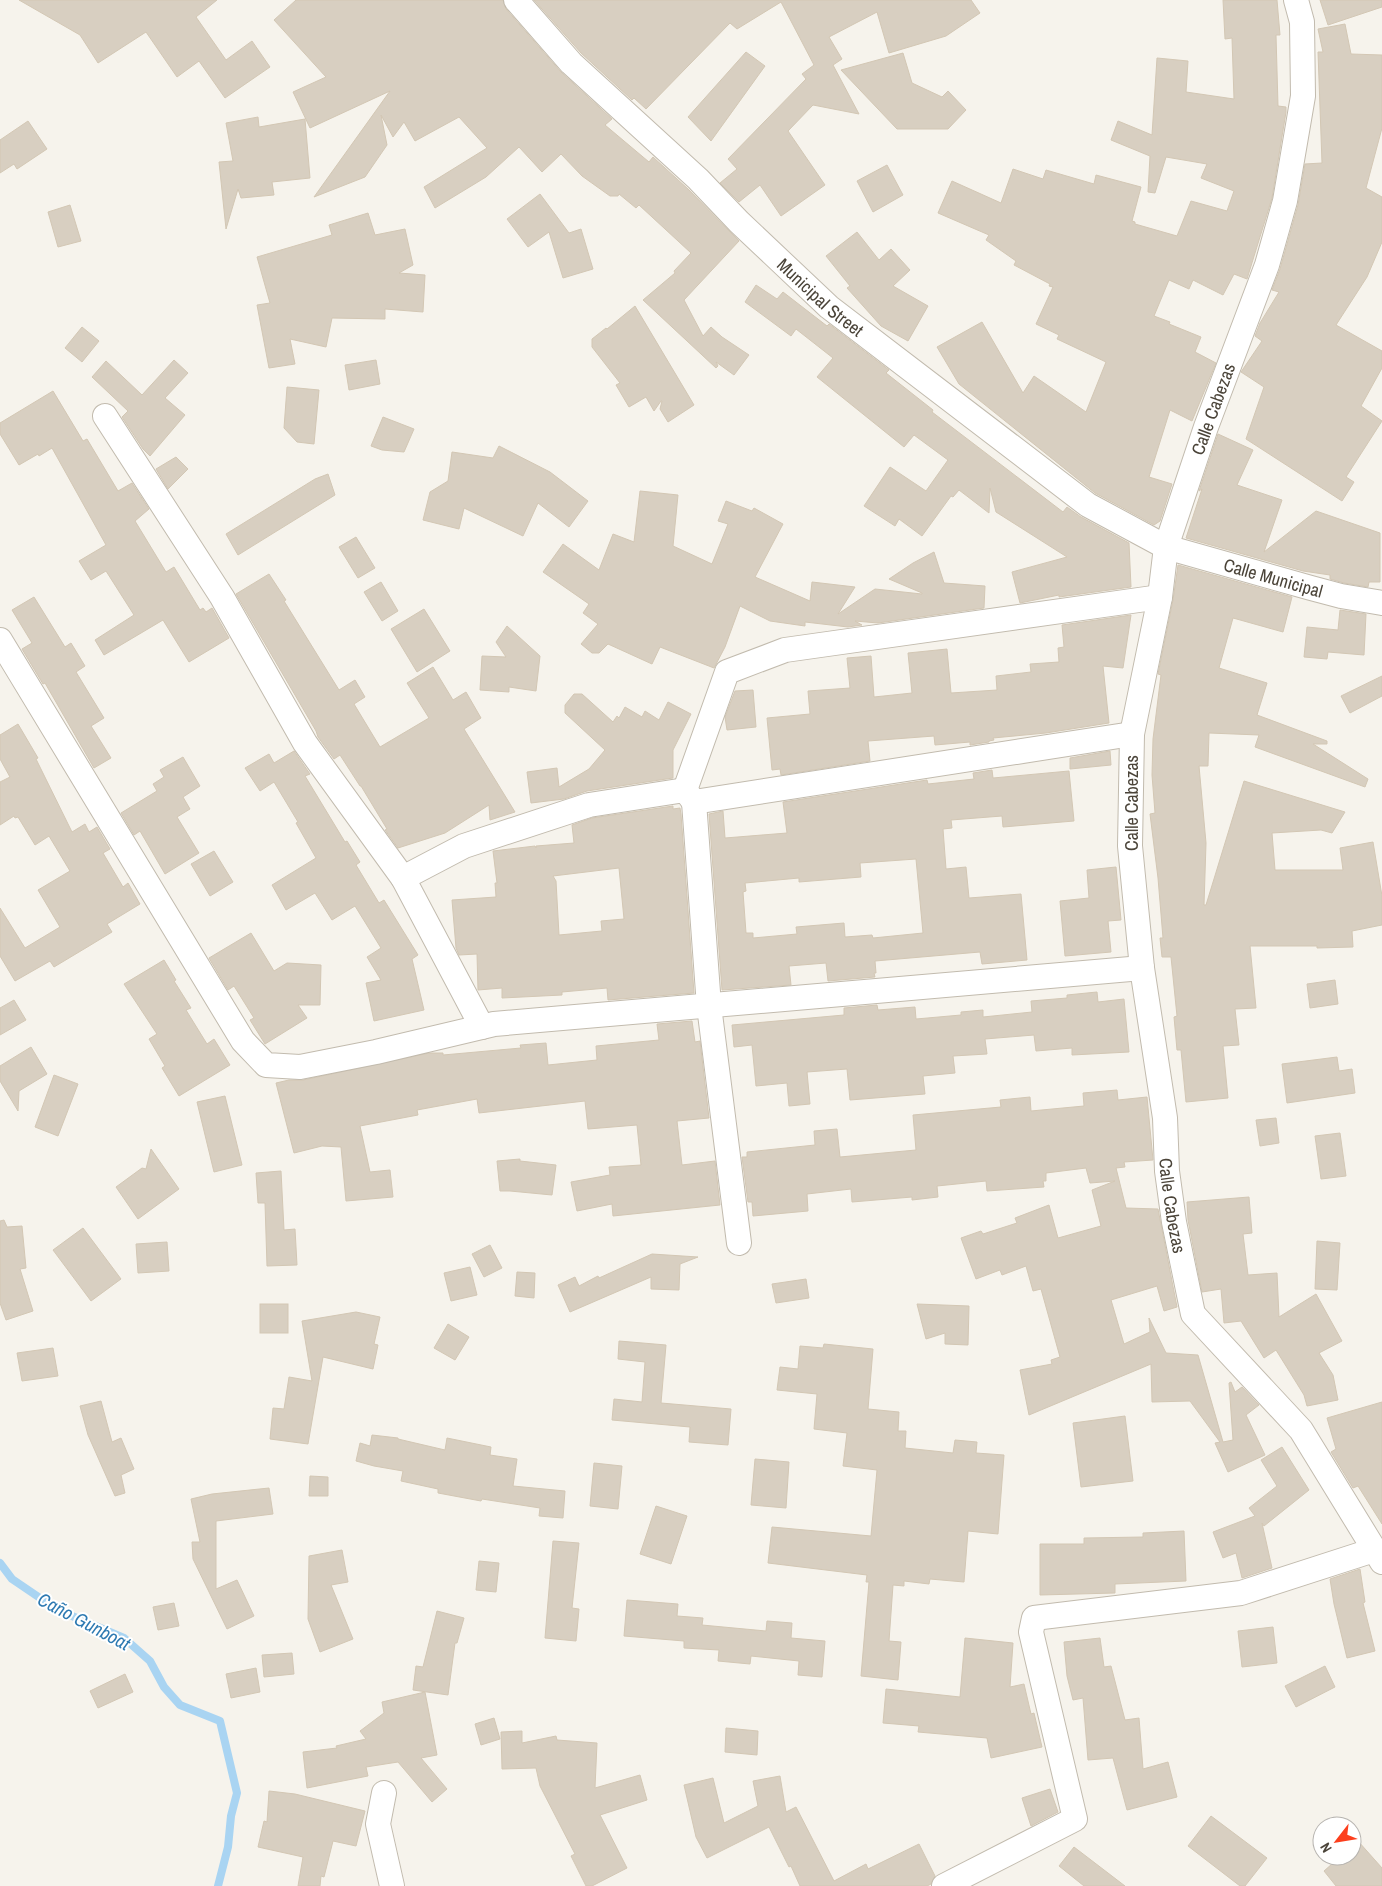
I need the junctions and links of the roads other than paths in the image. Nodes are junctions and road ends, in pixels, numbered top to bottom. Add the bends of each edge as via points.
1 (516, 0) edge
2 (1296, 0) edge
3 (105, 416) dead end
4 (1166, 546) junction
5 (1160, 597) junction
6 (1382, 604) edge
7 (0, 640) edge
8 (1132, 734) junction
9 (690, 796) junction
10 (403, 878) junction
11 (1142, 968) junction
12 (709, 1006) junction
13 (482, 1027) junction
14 (739, 1244) dead end
15 (1378, 1556) edge
16 (384, 1793) dead end
17 (392, 1886) edge
18 (944, 1886) edge

1 - 4 street, Municipal Street via 571,63 698,179 829,307 1088,505
2 - 4 street, Calle Cabezas via 1302,22 1303,96 1285,201 1267,265 1206,427
3 - 10 street via 222,597 305,743
4 - 5 street, Calle Cabezas
4 - 6 street, Calle Municipal via 1310,588
5 - 8 street, Calle Cabezas
5 - 9 street via 785,650 727,672
7 - 13 street via 243,1041 266,1065 300,1067
8 - 9 street
8 - 11 street, Calle Cabezas via 1130,846
9 - 10 street via 589,804 464,846
9 - 12 street
10 - 13 street
11 - 12 street
11 - 15 street, Calle Cabezas via 1165,1118 1167,1171 1174,1222 1193,1314 1300,1430
12 - 13 street
12 - 14 street
15 - 18 street via 1241,1594 1034,1618 1031,1632 1075,1819
16 - 17 street via 378,1824

